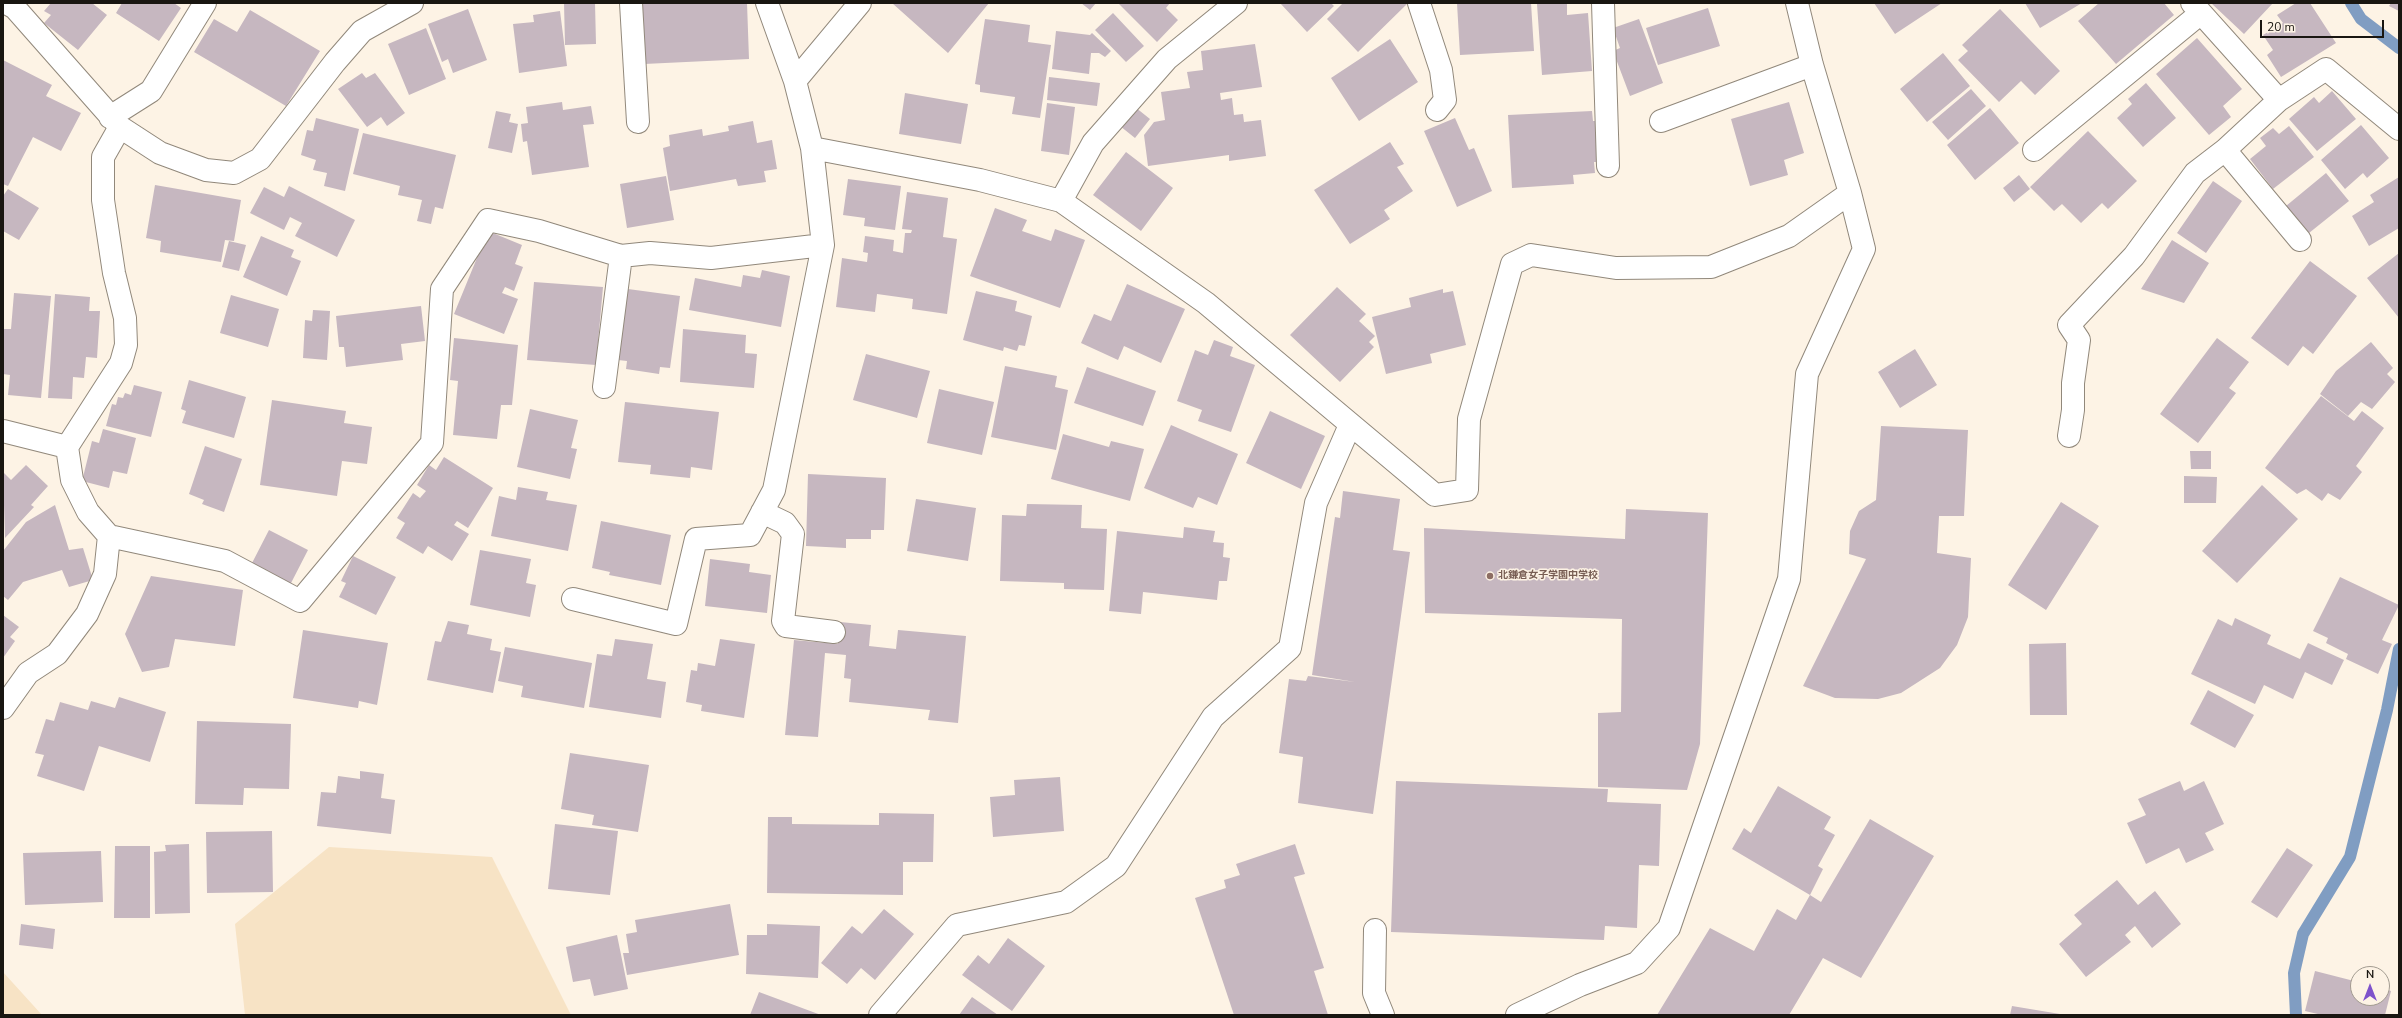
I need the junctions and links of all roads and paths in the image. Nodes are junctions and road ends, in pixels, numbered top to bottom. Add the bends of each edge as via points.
1 (6, 3) edge
2 (205, 3) edge
3 (412, 3) edge
4 (630, 3) edge
5 (767, 3) edge
6 (860, 3) edge
7 (1236, 3) edge
8 (1419, 3) edge
9 (1603, 3) edge
10 (1797, 3) edge
11 (2196, 8) edge
12 (1812, 65) junction
13 (795, 81) junction
14 (2279, 100) junction
15 (1437, 110) dead end
16 (1661, 121) dead end
17 (115, 122) junction
18 (638, 122) dead end
19 (2399, 129) edge
20 (812, 148) junction
21 (2034, 150) dead end
22 (2225, 150) junction
23 (1608, 166) dead end
24 (1850, 193) junction
25 (1061, 201) junction
26 (2300, 240) dead end
27 (823, 245) junction
28 (621, 256) junction
29 (604, 387) dead end
30 (1350, 425) junction
31 (3, 431) edge
32 (2069, 436) dead end
33 (67, 447) junction
34 (762, 512) junction
35 (109, 536) junction
36 (573, 599) dead end
37 (834, 632) dead end
38 (3, 708) edge
39 (1375, 930) dead end
40 (880, 1015) edge
41 (1383, 1015) edge
42 (1516, 1015) edge

1 - 17 street via 15,8
2 - 17 street via 151,91
3 - 17 street via 362,31 260,159 234,173 206,170 160,153
4 - 18 street
5 - 13 street
6 - 13 street
7 - 25 street via 1162,64 1093,143
8 - 15 street via 1441,70 1445,100
9 - 23 street
10 - 12 street
11 - 14 street
11 - 21 street
12 - 16 street
12 - 24 street
13 - 20 street
14 - 19 street via 2326,69
14 - 22 street
17 - 33 street via 102,158 102,200 114,273 125,318 126,345 121,363
20 - 25 street via 980,180
20 - 27 street
22 - 26 street
22 - 32 street via 2195,173 2134,256 2069,325 2079,340
24 - 30 street via 1789,236 1711,267 1616,268 1531,255 1512,264 1469,419 1467,490 1435,495
24 - 42 street via 1864,249 1807,374 1789,579 1669,928 1637,963 1580,985
25 - 30 street via 1206,303
27 - 28 street via 711,258 650,253
27 - 34 street via 774,490
28 - 29 street
28 - 35 street via 539,231 488,220 442,289 432,443 300,601 225,561
30 - 40 street via 1316,503 1290,648 1213,717 1116,866 1066,902 957,925
31 - 33 street
33 - 35 street via 72,480 88,512
34 - 36 street via 750,535 696,539 676,624
34 - 37 street via 785,523 793,534 783,621 786,626
35 - 38 street via 105,574 87,614 57,654 28,673
39 - 41 street via 1374,993

